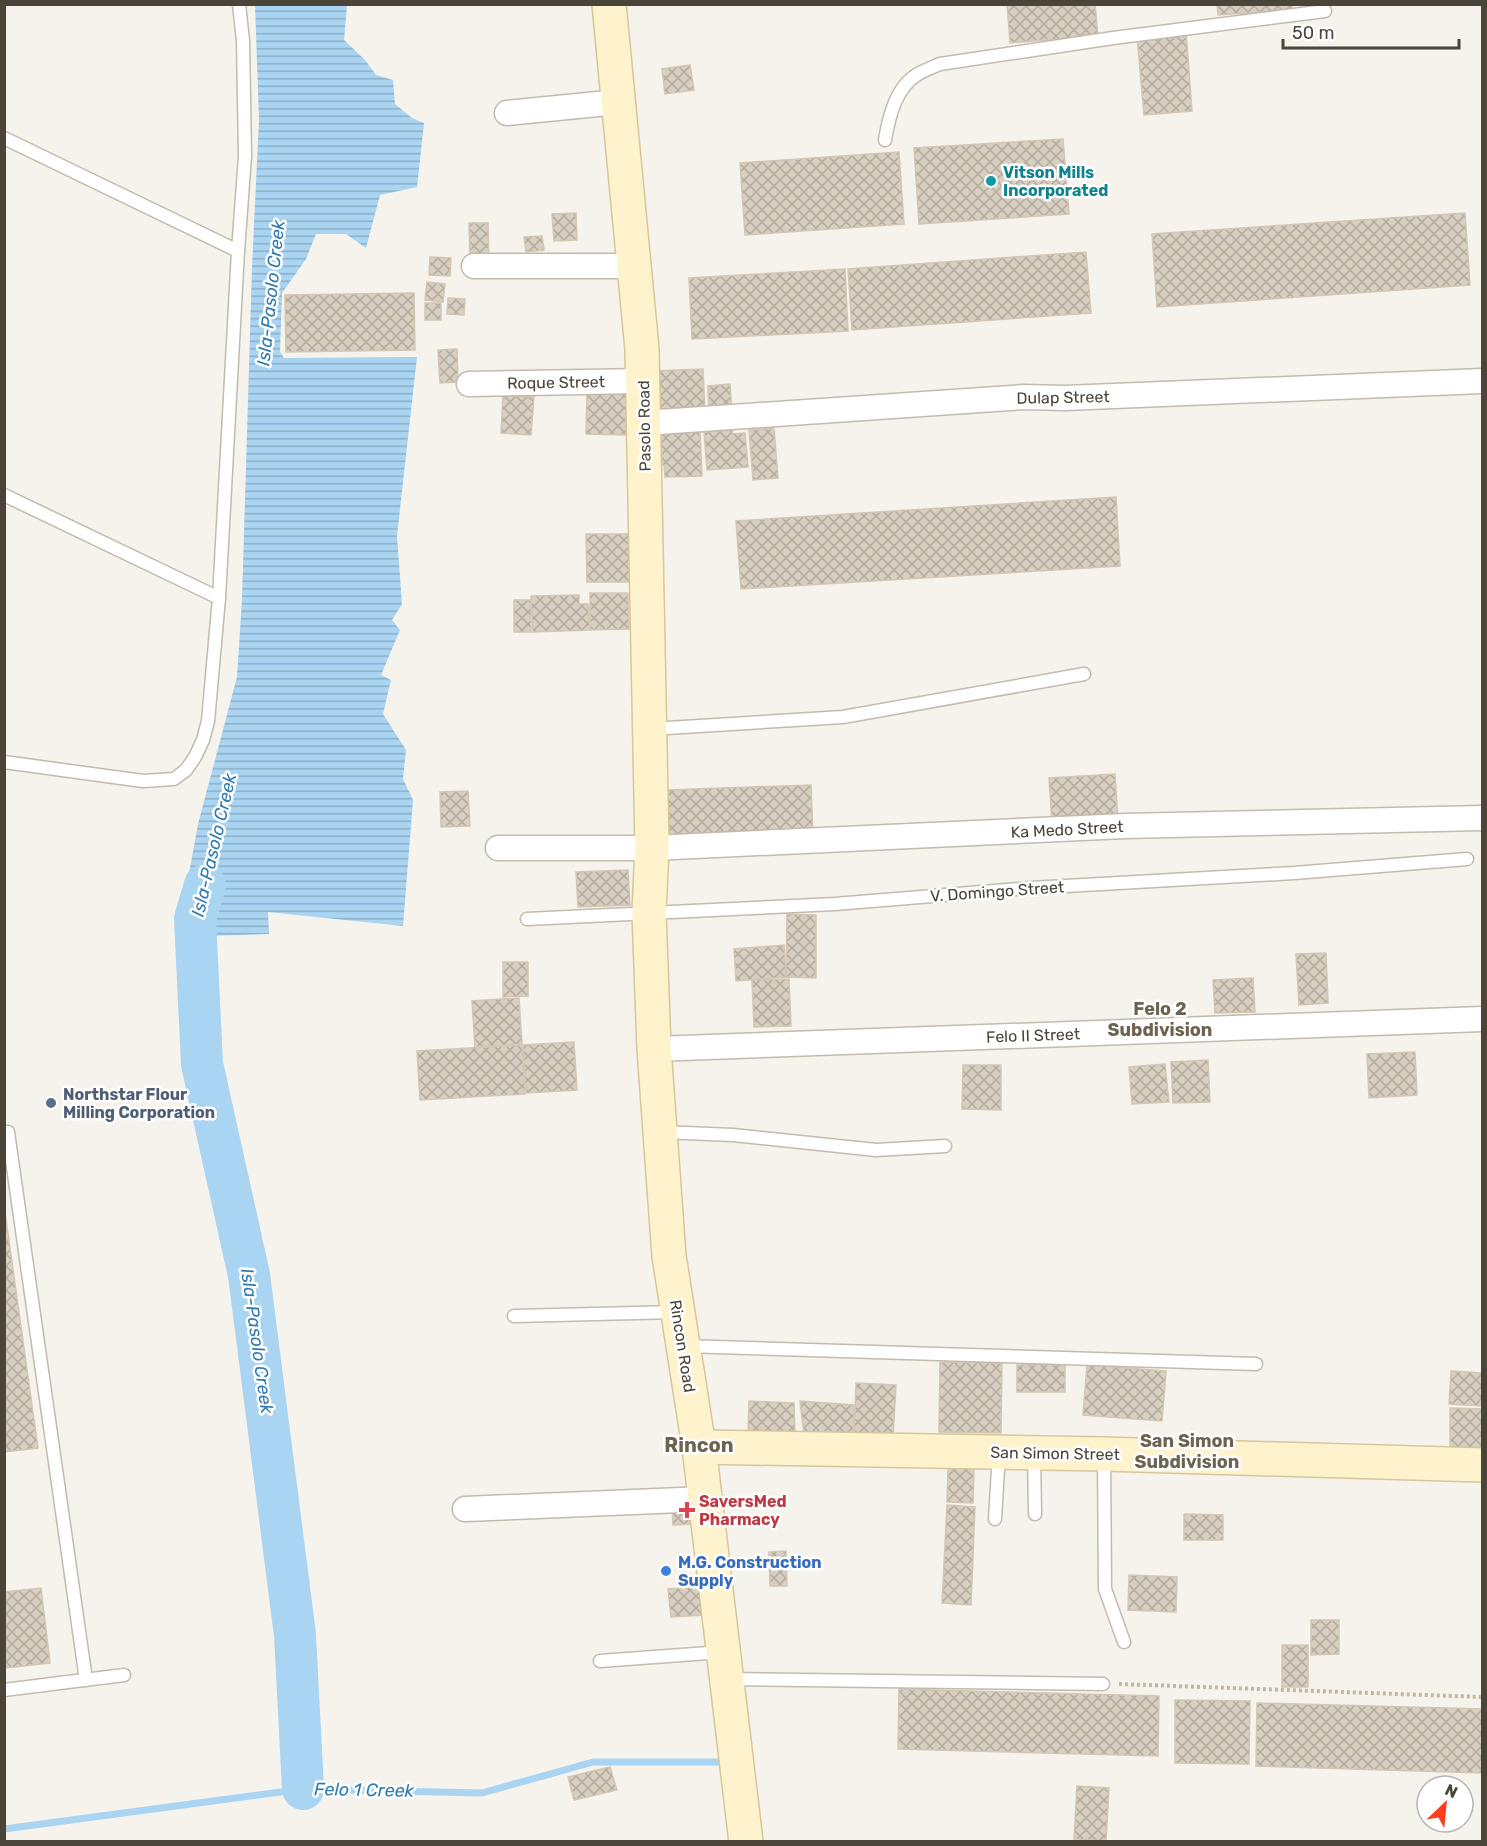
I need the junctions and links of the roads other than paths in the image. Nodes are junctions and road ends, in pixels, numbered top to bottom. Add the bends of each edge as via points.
1 (239, 4) edge
2 (609, 4) edge
3 (1325, 11) dead end
4 (618, 102) junction
5 (507, 113) dead end
6 (4, 138) edge
7 (885, 140) dead end
8 (238, 251) junction
9 (474, 266) dead end
10 (635, 266) junction
11 (643, 381) junction
12 (1482, 381) edge
13 (469, 384) dead end
14 (644, 423) junction
15 (4, 495) edge
16 (219, 598) junction
17 (1084, 674) dead end
18 (650, 729) junction
19 (4, 762) edge
20 (1482, 818) edge
21 (498, 848) dead end
22 (652, 848) junction
23 (1467, 860) dead end
24 (649, 912) junction
25 (526, 919) dead end
26 (1482, 1019) edge
27 (654, 1049) junction
28 (8, 1132) dead end
29 (660, 1132) junction
30 (945, 1146) dead end
31 (677, 1312) junction
32 (514, 1316) dead end
33 (682, 1346) junction
34 (1256, 1364) dead end
35 (699, 1447) junction
36 (1000, 1452) junction
37 (1034, 1453) junction
38 (1104, 1454) junction
39 (1482, 1465) edge
40 (705, 1499) junction
41 (465, 1509) dead end
42 (1035, 1514) dead end
43 (996, 1519) dead end
44 (1124, 1642) dead end
45 (600, 1661) dead end
46 (725, 1666) junction
47 (124, 1675) dead end
48 (86, 1680) junction
49 (1103, 1684) road end
50 (4, 1690) edge
51 (746, 1842) edge

1 - 8 lane via 245,156
2 - 4 street, Pasolo Road
3 - 7 lane via 940,64 918,74 903,87 889,116
4 - 5 street
4 - 10 street, Pasolo Road
6 - 8 lane
8 - 16 lane
9 - 10 street
10 - 11 street, Pasolo Road
11 - 13 street, Roque Street
11 - 14 street, Pasolo Road
12 - 14 street, Dulap Street via 1024,397
14 - 18 street, Pasolo Road
15 - 16 lane
16 - 19 lane via 208,721 186,770 174,779 143,781
17 - 18 lane via 843,717
18 - 22 street, Pasolo Road
20 - 22 street, Ka Medo Street via 1125,826
21 - 22 street, Ka Medo Street
22 - 24 street, Rincon Road
23 - 24 lane, V. Domingo Street via 835,904
24 - 25 lane, V. Domingo Street
24 - 27 street, Rincon Road
26 - 27 street, Felo II Street
27 - 29 street, Rincon Road
28 - 48 lane
29 - 30 lane via 733,1135 876,1150
29 - 31 street, Rincon Road
31 - 32 lane
31 - 33 street, Rincon Road
33 - 34 lane
33 - 35 street, Rincon Road
35 - 36 street, San Simon Street
35 - 40 street, Rincon Road
36 - 37 street, San Simon Street
36 - 43 lane
37 - 38 street, San Simon Street
37 - 42 lane
38 - 39 street, San Simon Street
38 - 44 lane via 1105,1589
40 - 41 street
40 - 46 street, Rincon Road
45 - 46 lane
46 - 49 lane
46 - 51 street, Rincon Road
47 - 48 lane
48 - 50 lane

